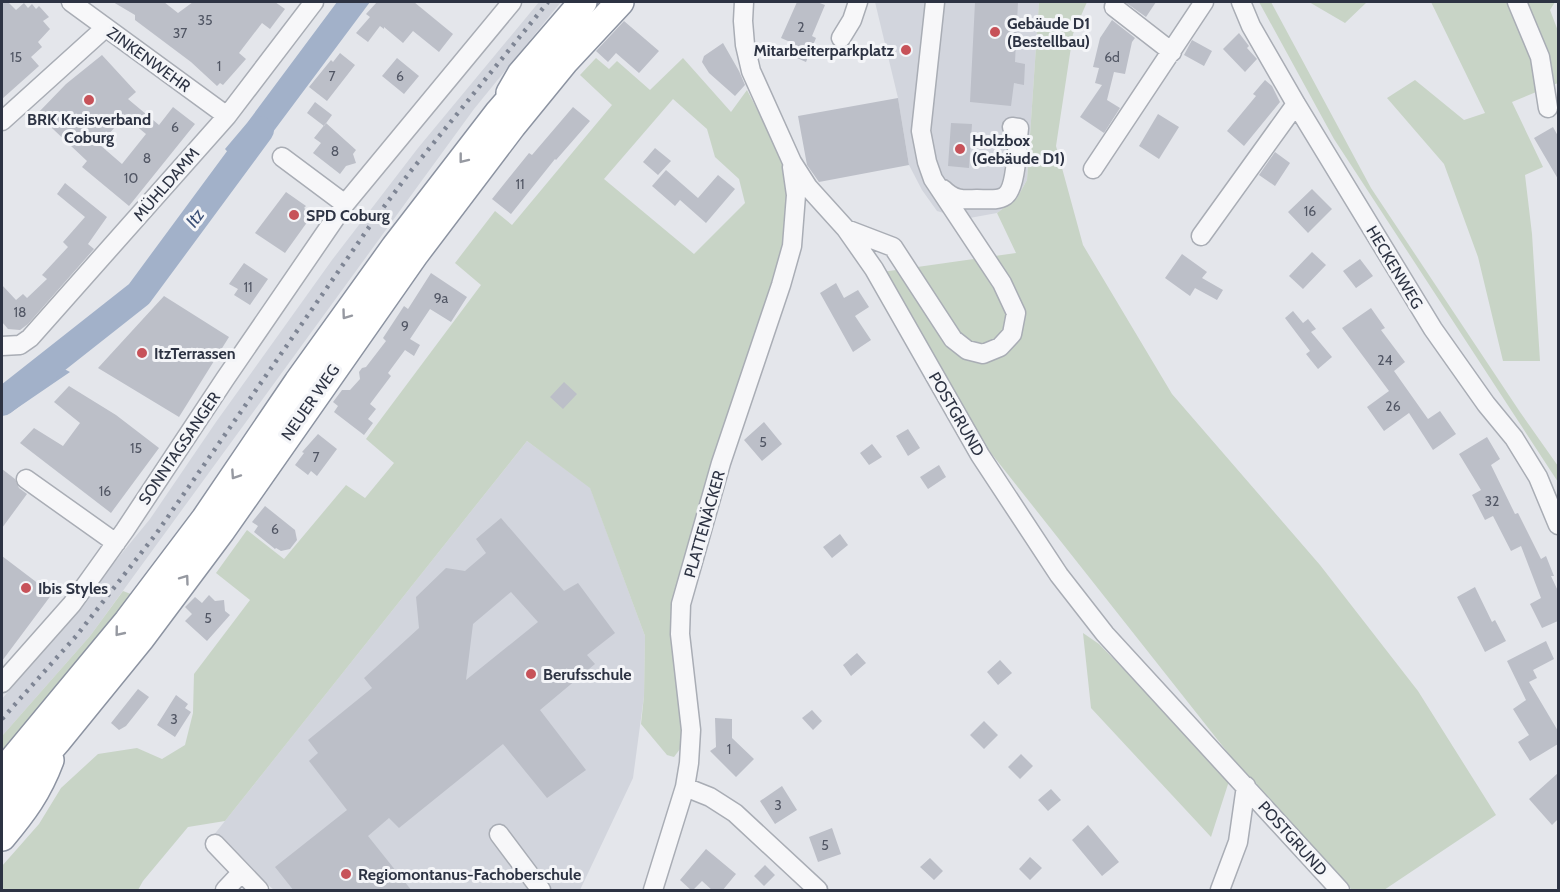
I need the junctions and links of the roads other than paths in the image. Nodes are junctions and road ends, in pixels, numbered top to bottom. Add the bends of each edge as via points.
1 (71, 2) edge
2 (314, 2) edge
3 (512, 2) edge
4 (583, 2) edge
5 (599, 2) edge
6 (620, 2) edge
7 (744, 2) edge
8 (858, 2) edge
9 (935, 2) edge
10 (1204, 2) edge
11 (1241, 2) edge
12 (1517, 2) edge
13 (1114, 7) dead end
14 (105, 28) junction
15 (841, 38) dead end
16 (1172, 52) junction
17 (1296, 104) junction
18 (1548, 108) dead end
19 (499, 112) junction
20 (226, 116) junction
21 (2, 122) edge
22 (1012, 127) dead end
23 (282, 157) dead end
24 (792, 162) junction
25 (1093, 169) dead end
26 (933, 179) junction
27 (345, 204) junction
28 (846, 229) junction
29 (1201, 236) dead end
30 (2, 346) edge
31 (26, 479) dead end
32 (1558, 525) edge
33 (116, 543) junction
34 (2, 683) edge
35 (58, 740) junction
36 (2, 773) edge
37 (1246, 786) junction
38 (685, 787) junction
39 (2, 804) edge
40 (499, 834) dead end
41 (2, 837) edge
42 (215, 844) dead end
43 (241, 873) junction
44 (225, 891) edge
45 (259, 891) edge
46 (541, 891) edge
47 (653, 891) edge
48 (818, 891) edge
49 (1220, 891) edge
50 (1340, 891) edge

1 - 14 street, ZINKENWEHR
2 - 20 street, MÜHLDAMM
3 - 27 street, SONNTAGSANGER
4 - 19 highway via 521,74
5 - 19 highway, NEUER WEG
35 -> 6 highway, NEUER WEG via 161,611 415,254 512,126
7 - 24 street, POSTGRUND via 745,45 751,71
8 - 15 street
9 - 26 street via 921,131
10 - 16 street
11 - 17 street, HECKENWEG
12 - 18 street via 1540,57
13 - 16 street
14 - 20 street, ZINKENWEHR
14 - 21 street
16 - 25 street
17 - 29 street
17 - 32 street, HECKENWEG via 1433,329 1514,438 1538,477
19 -> 36 highway, NEUER WEG via 374,276 205,519 128,621
20 - 30 street, MÜHLDAMM via 30,338 20,345
22 - 26 street via 1019,128 1011,167 1013,185 1005,196 955,198
23 - 27 street
24 - 28 street, POSTGRUND via 808,187
24 - 38 street, PLATTENÄCKER via 796,195 792,246 721,463 681,604 680,634 691,730
26 - 28 street via 1002,283 1016,313 1012,334 1000,347 983,354 967,350 953,339 893,247
27 - 33 street, SONNTAGSANGER
28 - 37 street, POSTGRUND via 874,269 980,455 1059,575 1105,634
31 - 33 street
33 - 34 street, SONNTAGSANGER via 56,624
35 - 39 highway, NEUER WEG
35 - 41 highway via 36,792
37 - 49 street, POSTGRUND via 1238,842
37 - 50 street, POSTGRUND
38 - 47 street, PLATTENÄCKER
38 - 48 street via 735,813
40 - 46 street
42 - 43 street
43 - 44 street
43 - 45 street

